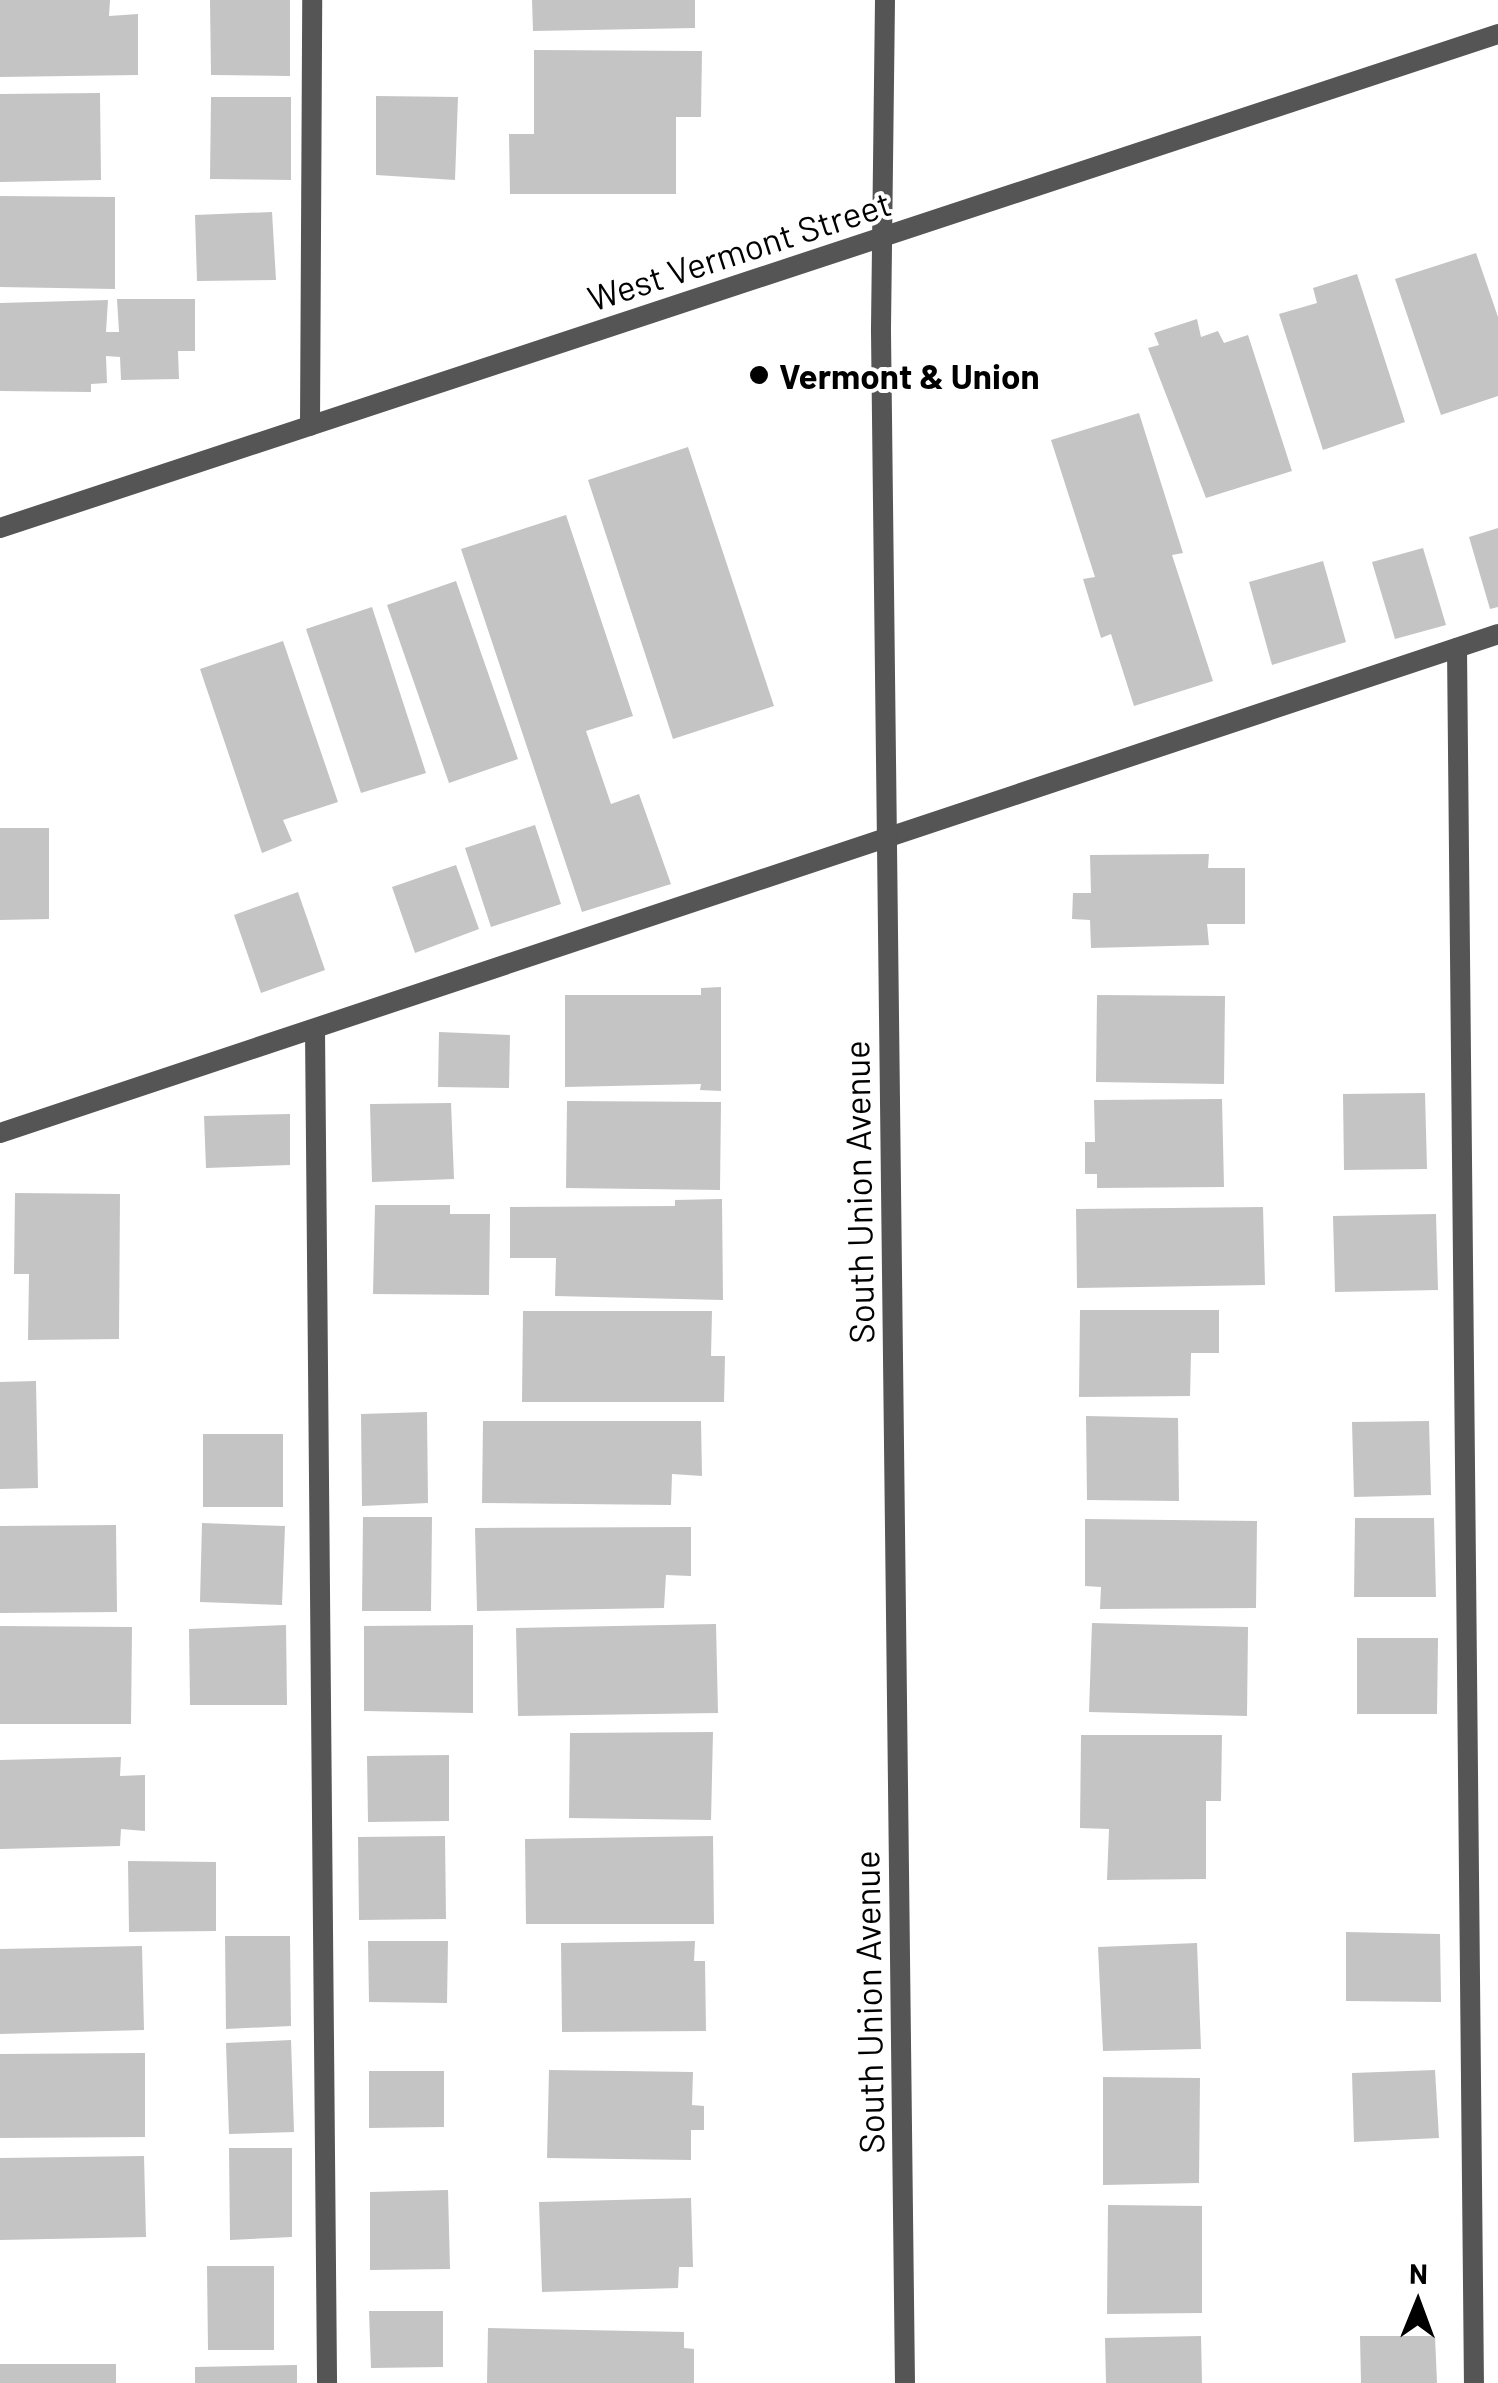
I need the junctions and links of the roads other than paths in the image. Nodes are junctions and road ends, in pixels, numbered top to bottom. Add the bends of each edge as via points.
1 (312, 0) edge
2 (884, 0) edge
3 (1498, 34) edge
4 (884, 237) junction
5 (310, 426) junction
6 (0, 528) edge
7 (1498, 634) edge
8 (1457, 648) junction
9 (886, 841) junction
10 (315, 1030) junction
11 (0, 1133) edge
12 (327, 2383) edge
13 (904, 2383) edge
14 (1474, 2383) edge

1 - 5 street
2 - 4 street, South Union Avenue
3 - 4 street, West Vermont Street
4 - 5 street, West Vermont Street
4 - 9 street, South Union Avenue
5 - 6 street, West Vermont Street
7 - 8 street
8 - 9 street
8 - 14 street
9 - 10 street
9 - 13 street, South Union Avenue
10 - 11 street
10 - 12 street

